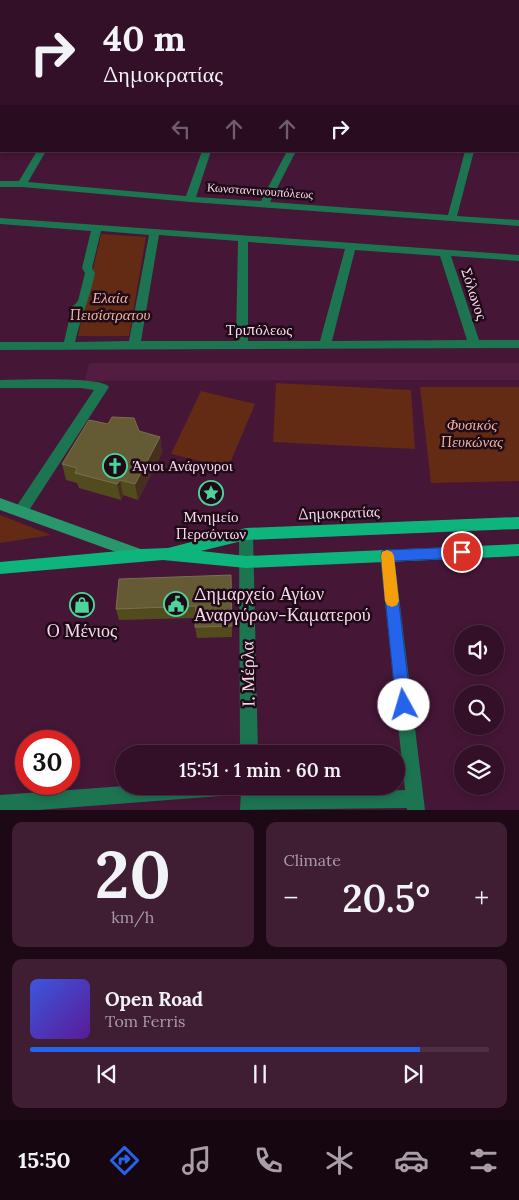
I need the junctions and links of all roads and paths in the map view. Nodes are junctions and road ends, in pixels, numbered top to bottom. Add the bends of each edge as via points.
1 (41, 152) edge
2 (208, 152) edge
3 (291, 152) edge
4 (470, 152) edge
5 (0, 184) edge
6 (22, 184) junction
7 (190, 199) junction
8 (264, 204) junction
9 (452, 217) junction
10 (1, 222) edge
11 (519, 223) edge
12 (97, 227) junction
13 (155, 231) junction
14 (243, 238) junction
15 (352, 246) junction
16 (444, 252) junction
17 (519, 258) edge
18 (474, 344) junction
19 (519, 344) edge
20 (242, 345) junction
21 (325, 345) junction
22 (0, 346) edge
23 (134, 346) junction
24 (68, 347) junction
25 (0, 384) edge
26 (0, 504) edge
27 (21, 511) junction
28 (519, 523) edge
29 (246, 534) junction
30 (519, 550) edge
31 (164, 554) junction
32 (141, 555) junction
33 (387, 556) junction
34 (246, 562) junction
35 (0, 568) edge
36 (249, 745) edge
37 (117, 795) edge
38 (249, 800) edge
39 (0, 804) edge
40 (415, 805) edge

1 - 6 street
2 - 7 street
3 - 8 street
4 - 9 street
5 - 6 street, Κωνσταντινουπόλεως
6 - 7 street, Κωνσταντινουπόλεως
7 - 8 street, Κωνσταντινουπόλεως
8 - 9 street, Κωνσταντινουπόλεως
9 - 11 street, Κωνσταντινουπόλεως
10 - 12 street
12 - 13 street
12 - 24 street via 83,302 78,307
13 - 14 street
13 - 23 street
14 - 15 street
14 - 20 street
15 - 16 street
15 - 21 street
16 - 17 street
16 - 18 street, Σόλωνος
18 - 19 street, Τριπόλεως
18 - 21 street, Τριπόλεως
20 - 21 street, Τριπόλεως
20 - 23 street, Τριπόλεως
22 - 24 street, Τριπόλεως
23 - 24 street, Τριπόλεως
25 - 27 street via 81,384 102,388
26 - 27 main road, Δημοκρατίας
27 - 32 main road, Δημοκρατίας
28 - 29 main road, Δημοκρατίας
29 - 31 main road, Δημοκρατίας
29 - 34 street, Ι. Μέρλα
30 - 33 main road, Δημοκρατίας
31 - 32 main road, Δημοκρατίας
31 - 34 main road, Δημοκρατίας
32 - 35 main road
33 - 34 main road, Δημοκρατίας
33 - 40 street
34 - 36 street, Ι. Μέρλα
37 - 39 street
38 - 40 street

